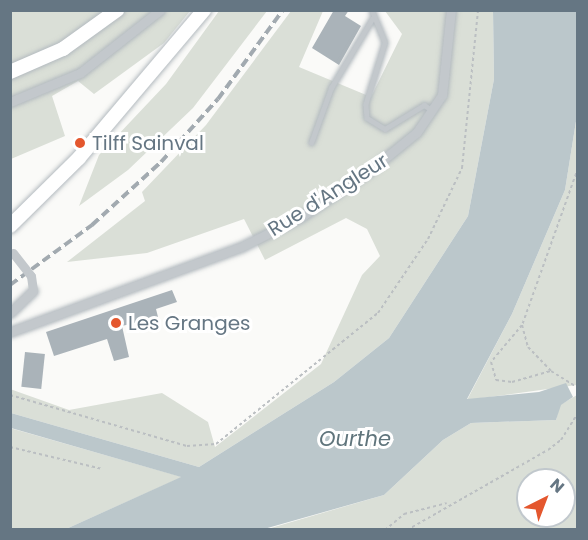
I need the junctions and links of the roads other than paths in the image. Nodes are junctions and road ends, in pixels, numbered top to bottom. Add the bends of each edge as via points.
1 (117, 10) edge
2 (160, 10) edge
3 (204, 10) edge
4 (372, 10) edge
5 (451, 10) edge
6 (372, 19) junction
7 (10, 72) edge
8 (10, 102) edge
9 (433, 111) junction
10 (311, 143) dead end
11 (10, 226) edge
12 (12, 252) edge
13 (10, 313) edge
14 (10, 332) edge

1 - 7 main road via 63,49
2 - 8 street via 80,73
3 - 11 main road via 79,158
4 - 6 lane
5 - 9 street, Rue d'Angleur via 448,76
6 - 9 lane via 385,43 366,104 368,118 385,129 424,105
6 - 10 lane via 331,88
9 - 14 street, Rue d'Angleur via 399,150 281,228 199,264
12 - 13 street, bridge via 31,276 33,291

